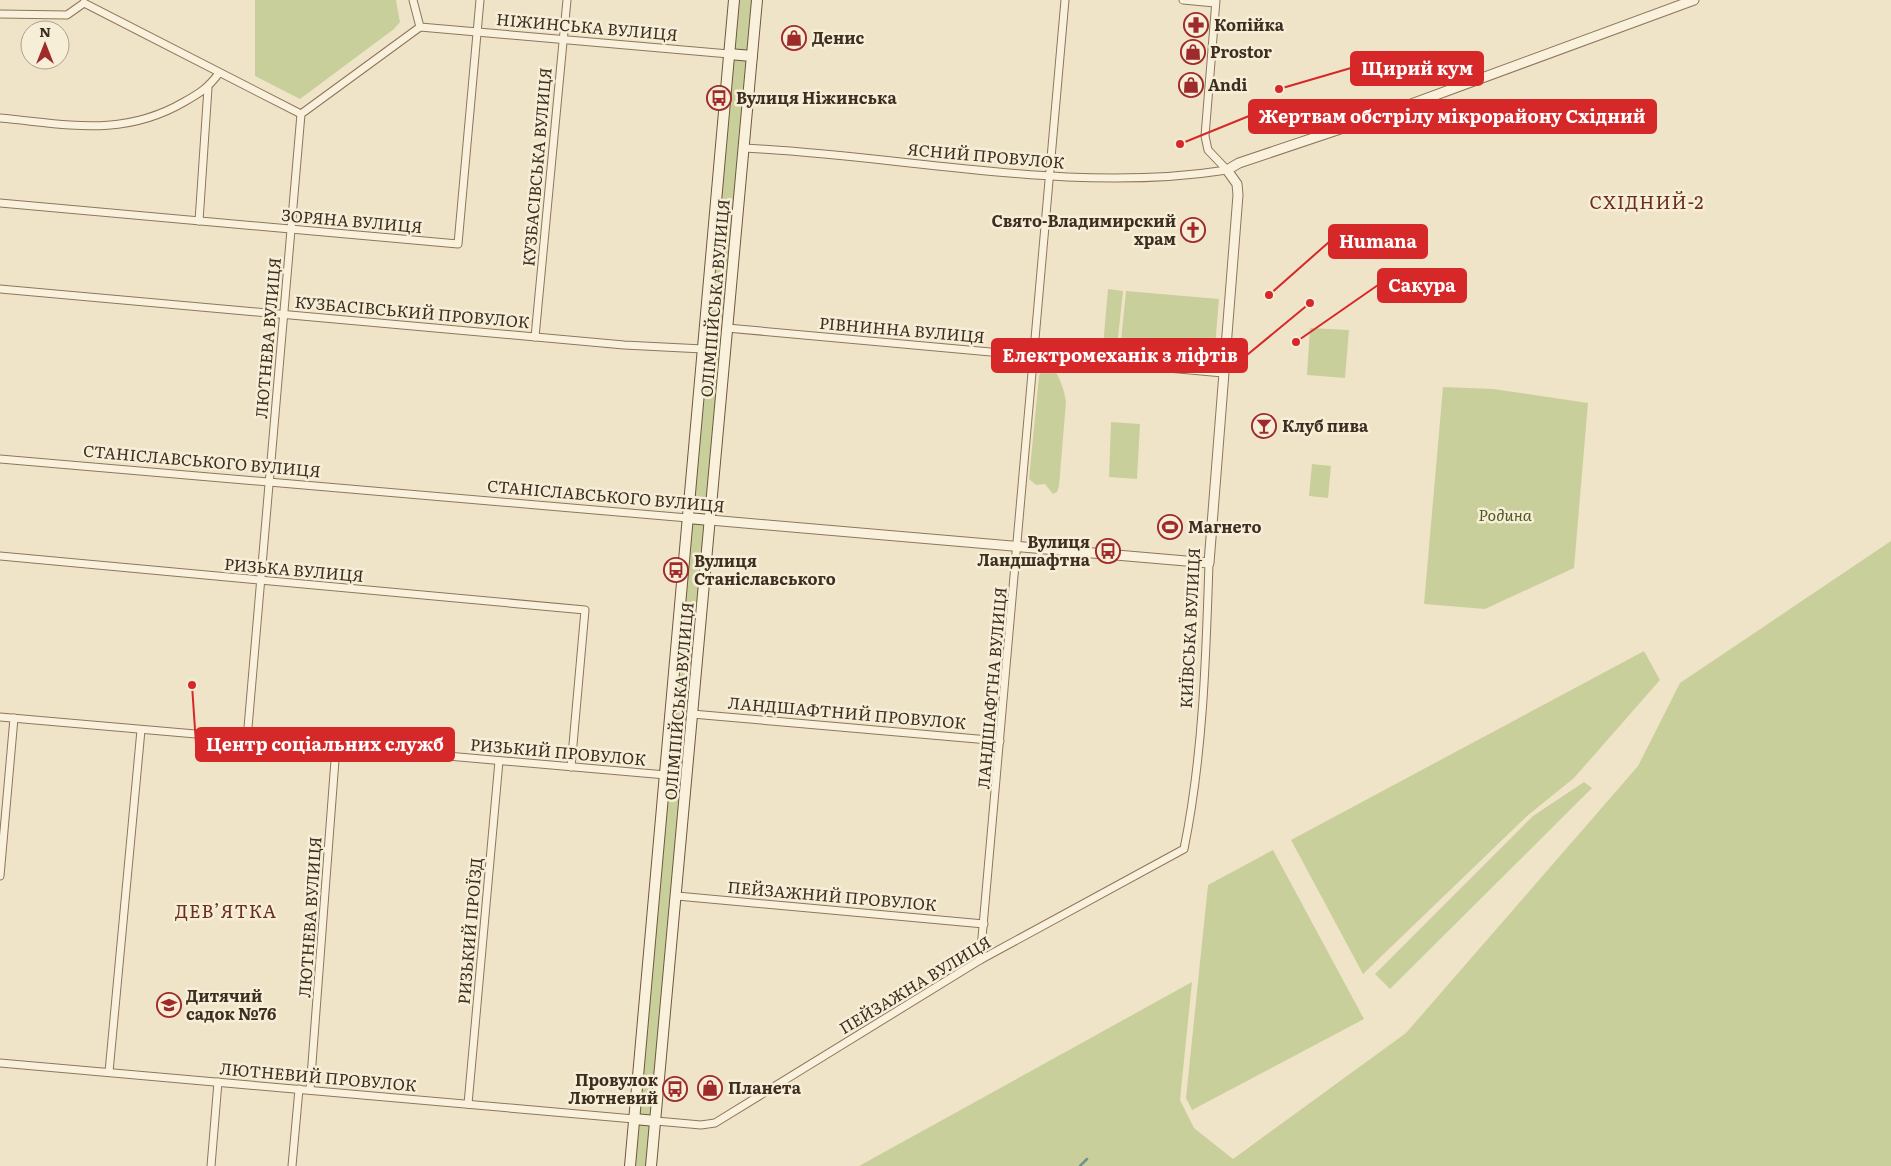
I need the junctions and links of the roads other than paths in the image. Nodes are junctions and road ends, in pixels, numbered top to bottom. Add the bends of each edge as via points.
1 (413, 0) edge
2 (480, 0) edge
3 (567, 0) edge
4 (734, 0) edge
5 (756, 0) edge
6 (1066, 0) edge
7 (1183, 0) edge
8 (1694, 0) edge
9 (1216, 1) edge
10 (84, 2) edge
11 (0, 14) edge
12 (420, 27) junction
13 (477, 32) junction
14 (563, 40) junction
15 (730, 54) junction
16 (752, 56) junction
17 (219, 73) junction
18 (208, 88) junction
19 (301, 114) junction
20 (0, 118) edge
21 (743, 148) junction
22 (1227, 170) junction
23 (1050, 176) junction
24 (0, 203) edge
25 (199, 221) junction
26 (291, 229) junction
27 (0, 289) edge
28 (284, 315) junction
29 (726, 328) junction
30 (534, 337) junction
31 (703, 349) junction
32 (1033, 356) junction
33 (1224, 373) junction
34 (0, 459) edge
35 (269, 483) junction
36 (688, 518) junction
37 (710, 520) junction
38 (1018, 548) junction
39 (0, 556) edge
40 (1208, 564) junction
41 (261, 580) junction
42 (692, 714) junction
43 (0, 717) edge
44 (14, 718) junction
45 (141, 730) junction
46 (247, 739) junction
47 (1000, 741) junction
48 (336, 747) junction
49 (499, 761) junction
50 (571, 767) junction
51 (666, 775) junction
52 (1184, 849) joint
53 (0, 876) edge
54 (677, 896) junction
55 (984, 924) junction
56 (980, 960) junction
57 (0, 1062) edge
58 (109, 1072) junction
59 (218, 1082) junction
60 (299, 1089) junction
61 (310, 1090) junction
62 (468, 1104) junction
63 (634, 1120) junction
64 (656, 1121) junction
65 (211, 1166) edge
66 (292, 1166) edge
67 (630, 1166) edge
68 (651, 1166) edge

1 - 12 street
2 - 13 street, ЗОРЯНА ВУЛИЦЯ
3 - 14 street, КУЗБАСІВСЬКА ВУЛИЦЯ
4 - 15 main road, ОЛІМПІЙСЬКА ВУЛИЦЯ
5 - 16 main road, ОЛІМПІЙСЬКА ВУЛИЦЯ
6 - 23 street, ЛАНДШАФТНА ВУЛИЦЯ
7 - 9 street
8 - 22 street
9 - 22 street, КИЇВСЬКА ВУЛИЦЯ via 1205,136 1208,150
10 - 11 street via 67,15
10 - 17 street
12 - 13 street, НІЖИНСЬКА ВУЛИЦЯ
12 - 19 street
13 - 14 street, НІЖИНСЬКА ВУЛИЦЯ
13 - 26 street, ЗОРЯНА ВУЛИЦЯ via 458,244
14 - 15 street, НІЖИНСЬКА ВУЛИЦЯ
14 - 30 street, КУЗБАСІВСЬКА ВУЛИЦЯ
15 - 16 main road, НІЖИНСЬКА ВУЛИЦЯ
15 - 31 main road, ОЛІМПІЙСЬКА ВУЛИЦЯ
16 - 21 main road, ОЛІМПІЙСЬКА ВУЛИЦЯ
17 - 18 street
17 - 19 street
18 - 20 street via 170,110 135,123 102,127
18 - 25 street
19 - 26 street, ЛЮТНЕВА ВУЛИЦЯ
21 - 23 street, ЯСНИЙ ПРОВУЛОК
21 - 29 main road, ОЛІМПІЙСЬКА ВУЛИЦЯ
22 - 23 street, ЯСНИЙ ПРОВУЛОК via 1185,176
22 - 33 street, КИЇВСЬКА ВУЛИЦЯ via 1238,188
23 - 32 street, ЛАНДШАФТНА ВУЛИЦЯ
24 - 25 street, ЗОРЯНА ВУЛИЦЯ
25 - 26 street, ЗОРЯНА ВУЛИЦЯ
26 - 28 street, ЛЮТНЕВА ВУЛИЦЯ
27 - 28 street, КУЗБАСІВСЬКИЙ ПРОВУЛОК
28 - 30 street, КУЗБАСІВСЬКИЙ ПРОВУЛОК
28 - 35 street, ЛЮТНЕВА ВУЛИЦЯ
29 - 32 street, РІВНИННА ВУЛИЦЯ
29 - 37 main road, ОЛІМПІЙСЬКА ВУЛИЦЯ
30 - 31 street, КУЗБАСІВСЬКИЙ ПРОВУЛОК via 624,346
31 - 36 main road, ОЛІМПІЙСЬКА ВУЛИЦЯ
32 - 33 street, РІВНИННА ВУЛИЦЯ
32 - 38 street, ЛАНДШАФТНА ВУЛИЦЯ
33 - 40 street, КИЇВСЬКА ВУЛИЦЯ
34 - 35 street, СТАНІСЛАВСЬКОГО ВУЛИЦЯ
35 - 36 street, СТАНІСЛАВСЬКОГО ВУЛИЦЯ
35 - 41 street, ЛЮТНЕВА ВУЛИЦЯ
36 - 37 main road, СТАНІСЛАВСЬКОГО ВУЛИЦЯ
36 - 51 main road, ОЛІМПІЙСЬКА ВУЛИЦЯ
37 - 38 street, СТАНІСЛАВСЬКОГО ВУЛИЦЯ
37 - 42 main road, ОЛІМПІЙСЬКА ВУЛИЦЯ
38 - 40 street, СТАНІСЛАВСЬКОГО ВУЛИЦЯ
38 - 47 street, ЛАНДШАФТНА ВУЛИЦЯ
39 - 41 street, РИЗЬКА ВУЛИЦЯ
40 - 52 street, КИЇВСЬКА ВУЛИЦЯ via 1196,770
41 - 46 street, ЛЮТНЕВА ВУЛИЦЯ
41 - 50 street, РИЗЬКА ВУЛИЦЯ via 585,610
42 - 47 street, ЛАНДШАФТНИЙ ПРОВУЛОК
42 - 54 main road, ОЛІМПІЙСЬКА ВУЛИЦЯ
43 - 44 street, РИЗЬКИЙ ПРОВУЛОК
44 - 45 street, РИЗЬКИЙ ПРОВУЛОК
44 - 53 street
45 - 46 street, РИЗЬКИЙ ПРОВУЛОК
45 - 58 street
46 - 48 street, РИЗЬКИЙ ПРОВУЛОК
47 - 55 street, ЛАНДШАФТНА ВУЛИЦЯ
48 - 49 street, РИЗЬКИЙ ПРОВУЛОК
48 - 61 street, ЛЮТНЕВА ВУЛИЦЯ
49 - 50 street, РИЗЬКИЙ ПРОВУЛОК
49 - 62 street, РИЗЬКИЙ ПРОЇЗД
50 - 51 street, РИЗЬКИЙ ПРОВУЛОК
51 - 63 main road, ОЛІМПІЙСЬКА ВУЛИЦЯ
52 - 56 street, ПЕЙЗАЖНА ВУЛИЦЯ
54 - 55 street, ПЕЙЗАЖНИЙ ПРОВУЛОК
54 - 64 main road, ОЛІМПІЙСЬКА ВУЛИЦЯ
55 - 56 street, ЛАНДШАФТНА ВУЛИЦЯ
56 - 64 street, ПЕЙЗАЖНА ВУЛИЦЯ via 715,1122 701,1125
57 - 58 street, ЛЮТНЕВИЙ ПРОВУЛОК
58 - 59 street, ЛЮТНЕВИЙ ПРОВУЛОК
59 - 60 street, ЛЮТНЕВИЙ ПРОВУЛОК
59 - 65 street
60 - 61 street, ЛЮТНЕВИЙ ПРОВУЛОК
60 - 66 street
61 - 62 street, ЛЮТНЕВИЙ ПРОВУЛОК
62 - 63 street, ЛЮТНЕВИЙ ПРОВУЛОК
63 - 64 main road
63 - 67 main road, ОЛІМПІЙСЬКА ВУЛИЦЯ
64 - 68 main road, ОЛІМПІЙСЬКА ВУЛИЦЯ

